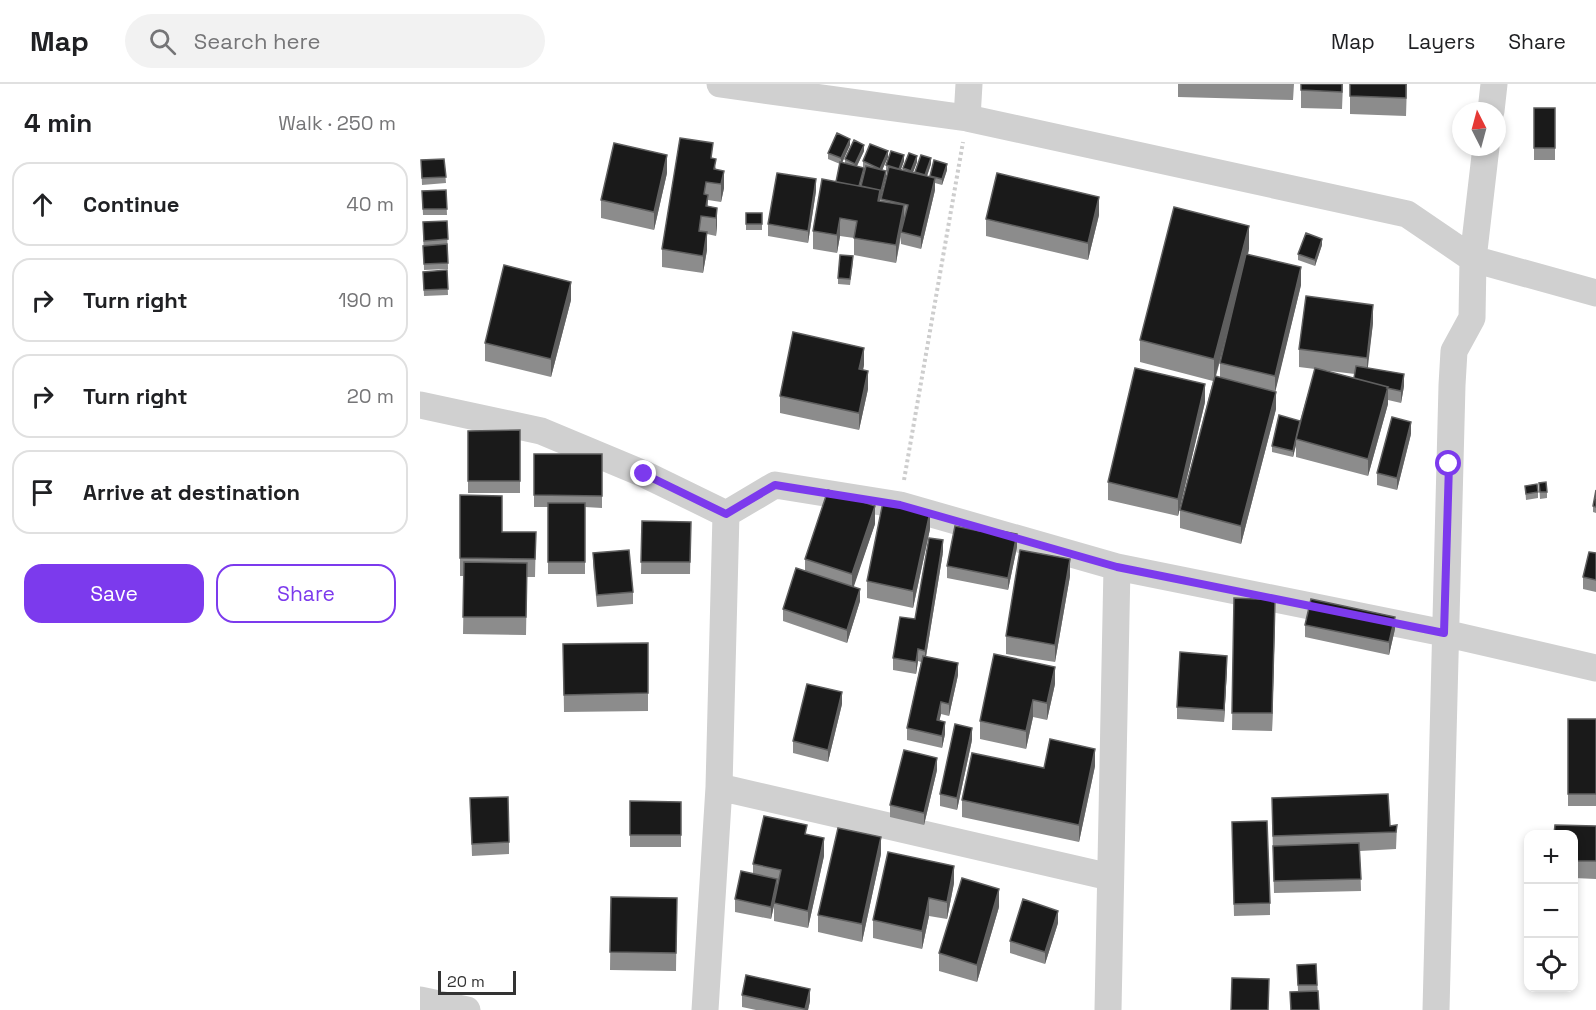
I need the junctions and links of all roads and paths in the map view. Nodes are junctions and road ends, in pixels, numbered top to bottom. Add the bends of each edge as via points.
1 (720, 84) edge
2 (969, 84) edge
3 (1494, 84) edge
4 (1492, 102) edge
5 (967, 118) junction
6 (1485, 156) edge
7 (1473, 259) junction
8 (1596, 293) edge
9 (420, 405) edge
10 (900, 505) junction
11 (726, 514) junction
12 (1117, 567) junction
13 (1444, 633) junction
14 (1596, 668) edge
15 (719, 787) junction
16 (1110, 877) junction
17 (420, 1000) edge
18 (467, 1010) edge
19 (705, 1010) edge
20 (1108, 1010) edge
21 (1436, 1010) edge

1 - 5 street
2 - 5 street
3 - 4 street
5 - 7 street via 1407,214
5 - 10 path
6 - 7 street
7 - 8 street
7 - 13 street via 1472,318 1454,351
9 - 11 street via 541,431
10 - 11 street via 775,485
10 - 12 street
11 - 15 street
12 - 13 street
12 - 16 street
13 - 14 street
13 - 21 street
15 - 16 street
15 - 19 street
16 - 20 street
17 - 18 street

